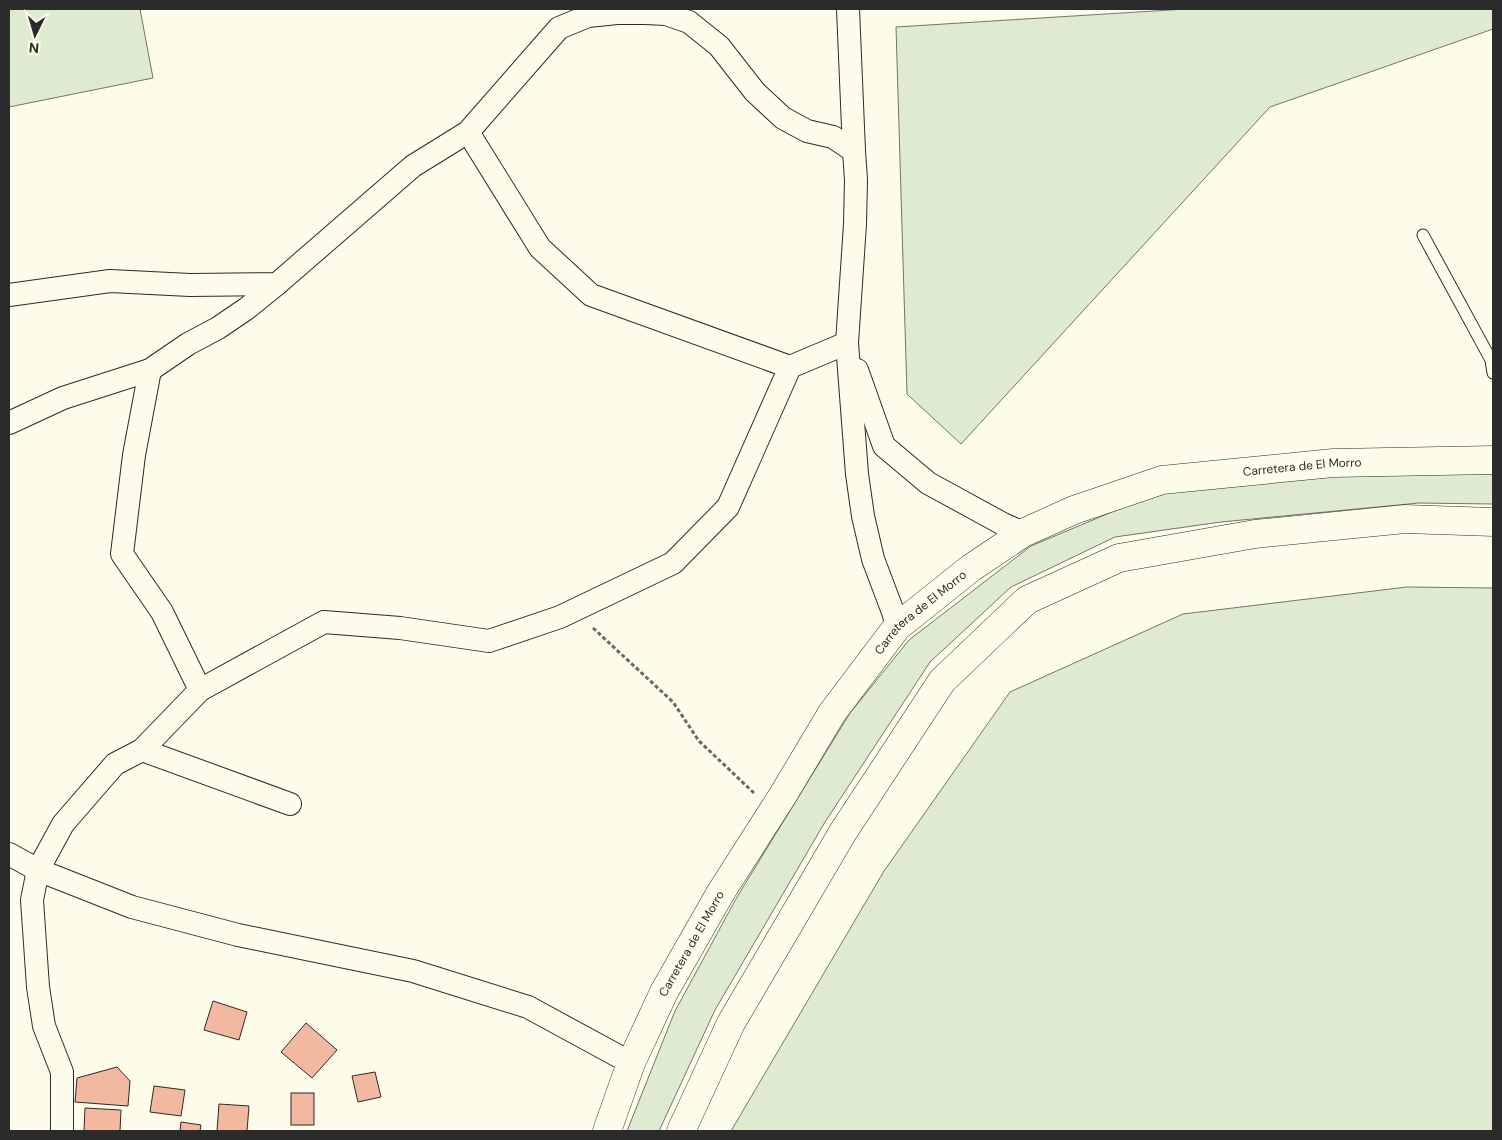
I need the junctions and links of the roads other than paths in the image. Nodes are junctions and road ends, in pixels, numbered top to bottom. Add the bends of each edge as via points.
1 (848, 9) edge
2 (468, 132) junction
3 (854, 151) junction
4 (1423, 235) dead end
5 (277, 284) junction
6 (9, 295) edge
7 (847, 343) junction
8 (790, 367) junction
9 (150, 370) junction
10 (1493, 373) edge
11 (9, 423) edge
12 (1493, 460) edge
13 (1493, 522) edge
14 (1023, 533) junction
15 (897, 627) junction
16 (200, 690) junction
17 (142, 750) junction
18 (290, 804) dead end
19 (9, 854) edge
20 (38, 870) junction
21 (631, 1064) junction
22 (62, 1131) edge
23 (607, 1131) edge
24 (681, 1131) edge

1 - 3 street
2 - 3 street via 559,28 588,16 646,13 666,14 689,22 719,46 755,92 784,118 807,131 833,137
2 - 5 street via 413,166
2 - 8 street via 540,248 591,295
3 - 7 street via 855,224
4 - 10 lane via 1491,360
5 - 6 street via 190,285 110,281
5 - 9 street via 218,328
7 - 8 street
7 - 14 street via 884,446 928,483
7 - 15 street via 863,516 873,559
8 - 16 street via 728,507 673,563 560,617 489,640 324,622
9 - 11 street via 63,398
9 - 16 street via 134,455 122,554 162,612
12 - 14 main road, Carretera de El Morro via 1333,463 1162,480 1074,510
13 - 24 main road via 1405,519 1255,534 1119,558 1027,600 942,681 843,832 731,1023
14 - 15 main road, Carretera de El Morro via 971,568
15 - 21 main road, Carretera de El Morro via 832,713 721,892 664,992
16 - 17 street
17 - 18 street
17 - 20 street via 115,764 95,787 63,824
19 - 20 street
20 - 21 street via 132,906 238,935 413,971 528,1007
20 - 22 street via 32,900 38,987 44,1026 62,1072
21 - 23 main road, Carretera de El Morro

